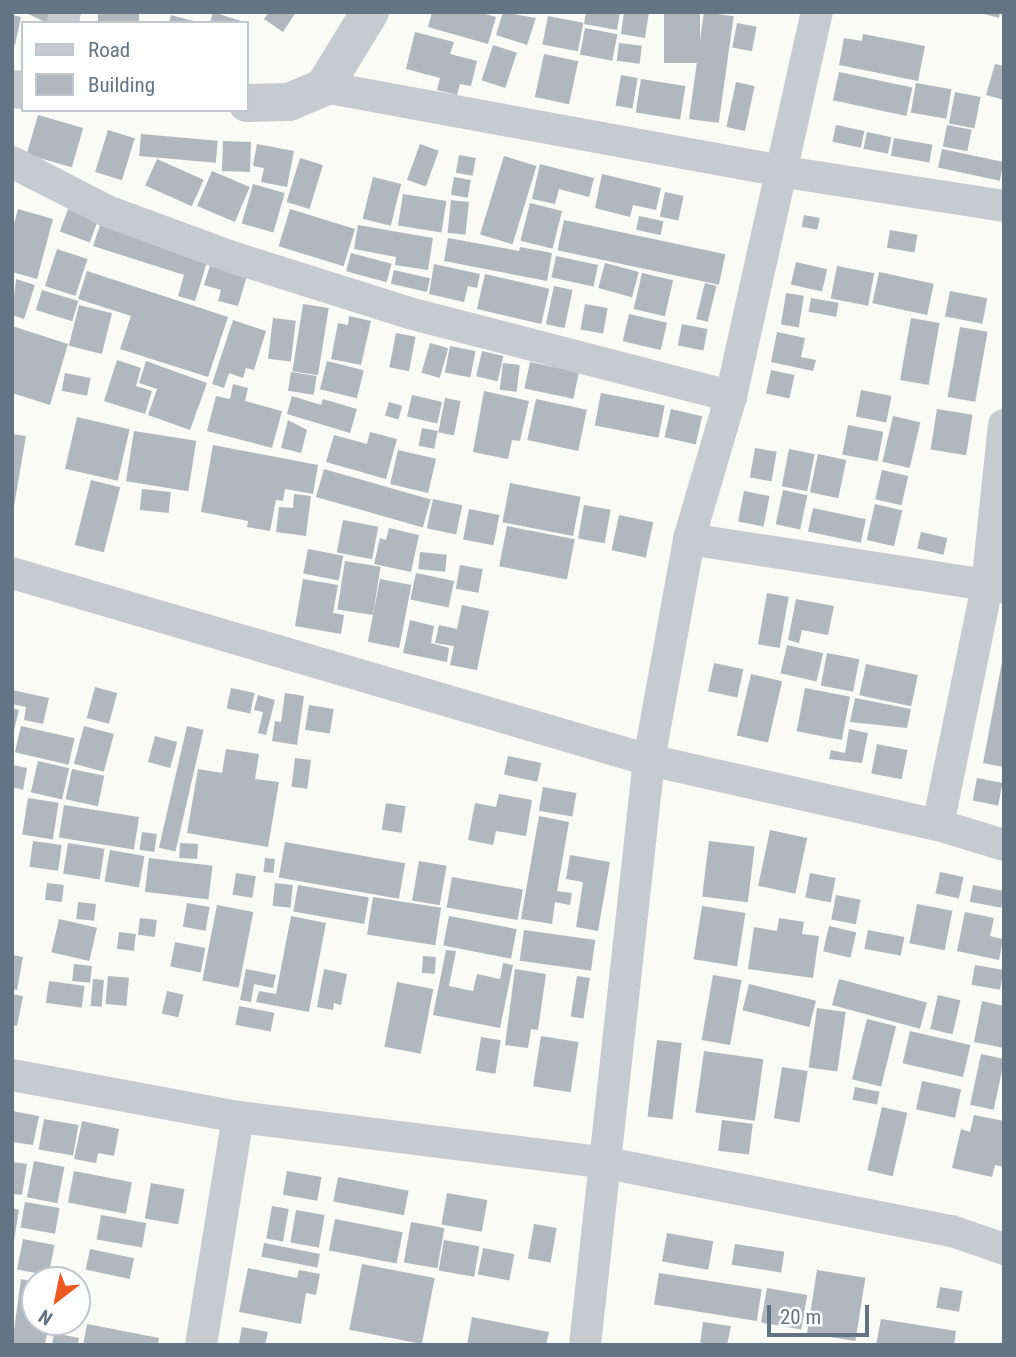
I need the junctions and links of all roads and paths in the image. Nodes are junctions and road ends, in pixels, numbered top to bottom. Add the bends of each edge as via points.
1 (370, 12) edge
2 (817, 12) edge
3 (324, 87) junction
4 (248, 103) edge
5 (12, 162) edge
6 (785, 172) junction
7 (1004, 206) edge
8 (732, 396) junction
9 (1004, 425) edge
10 (689, 539) junction
11 (12, 573) edge
12 (996, 587) edge
13 (649, 760) junction
14 (938, 825) junction
15 (1004, 845) edge
16 (12, 1075) edge
17 (238, 1117) junction
18 (607, 1163) junction
19 (1004, 1249) edge
20 (201, 1345) edge
21 (585, 1345) edge

1 - 3 street
2 - 6 street
3 - 4 street via 289,102
3 - 6 street
5 - 8 street via 107,211 235,258 409,313
6 - 7 street
6 - 8 street
8 - 10 street
9 - 12 street
10 - 12 street
10 - 13 street
11 - 13 street
12 - 14 street
13 - 14 street
13 - 18 street
14 - 15 street
16 - 17 street
17 - 18 street
17 - 20 street
18 - 19 street via 952,1231
18 - 21 street

